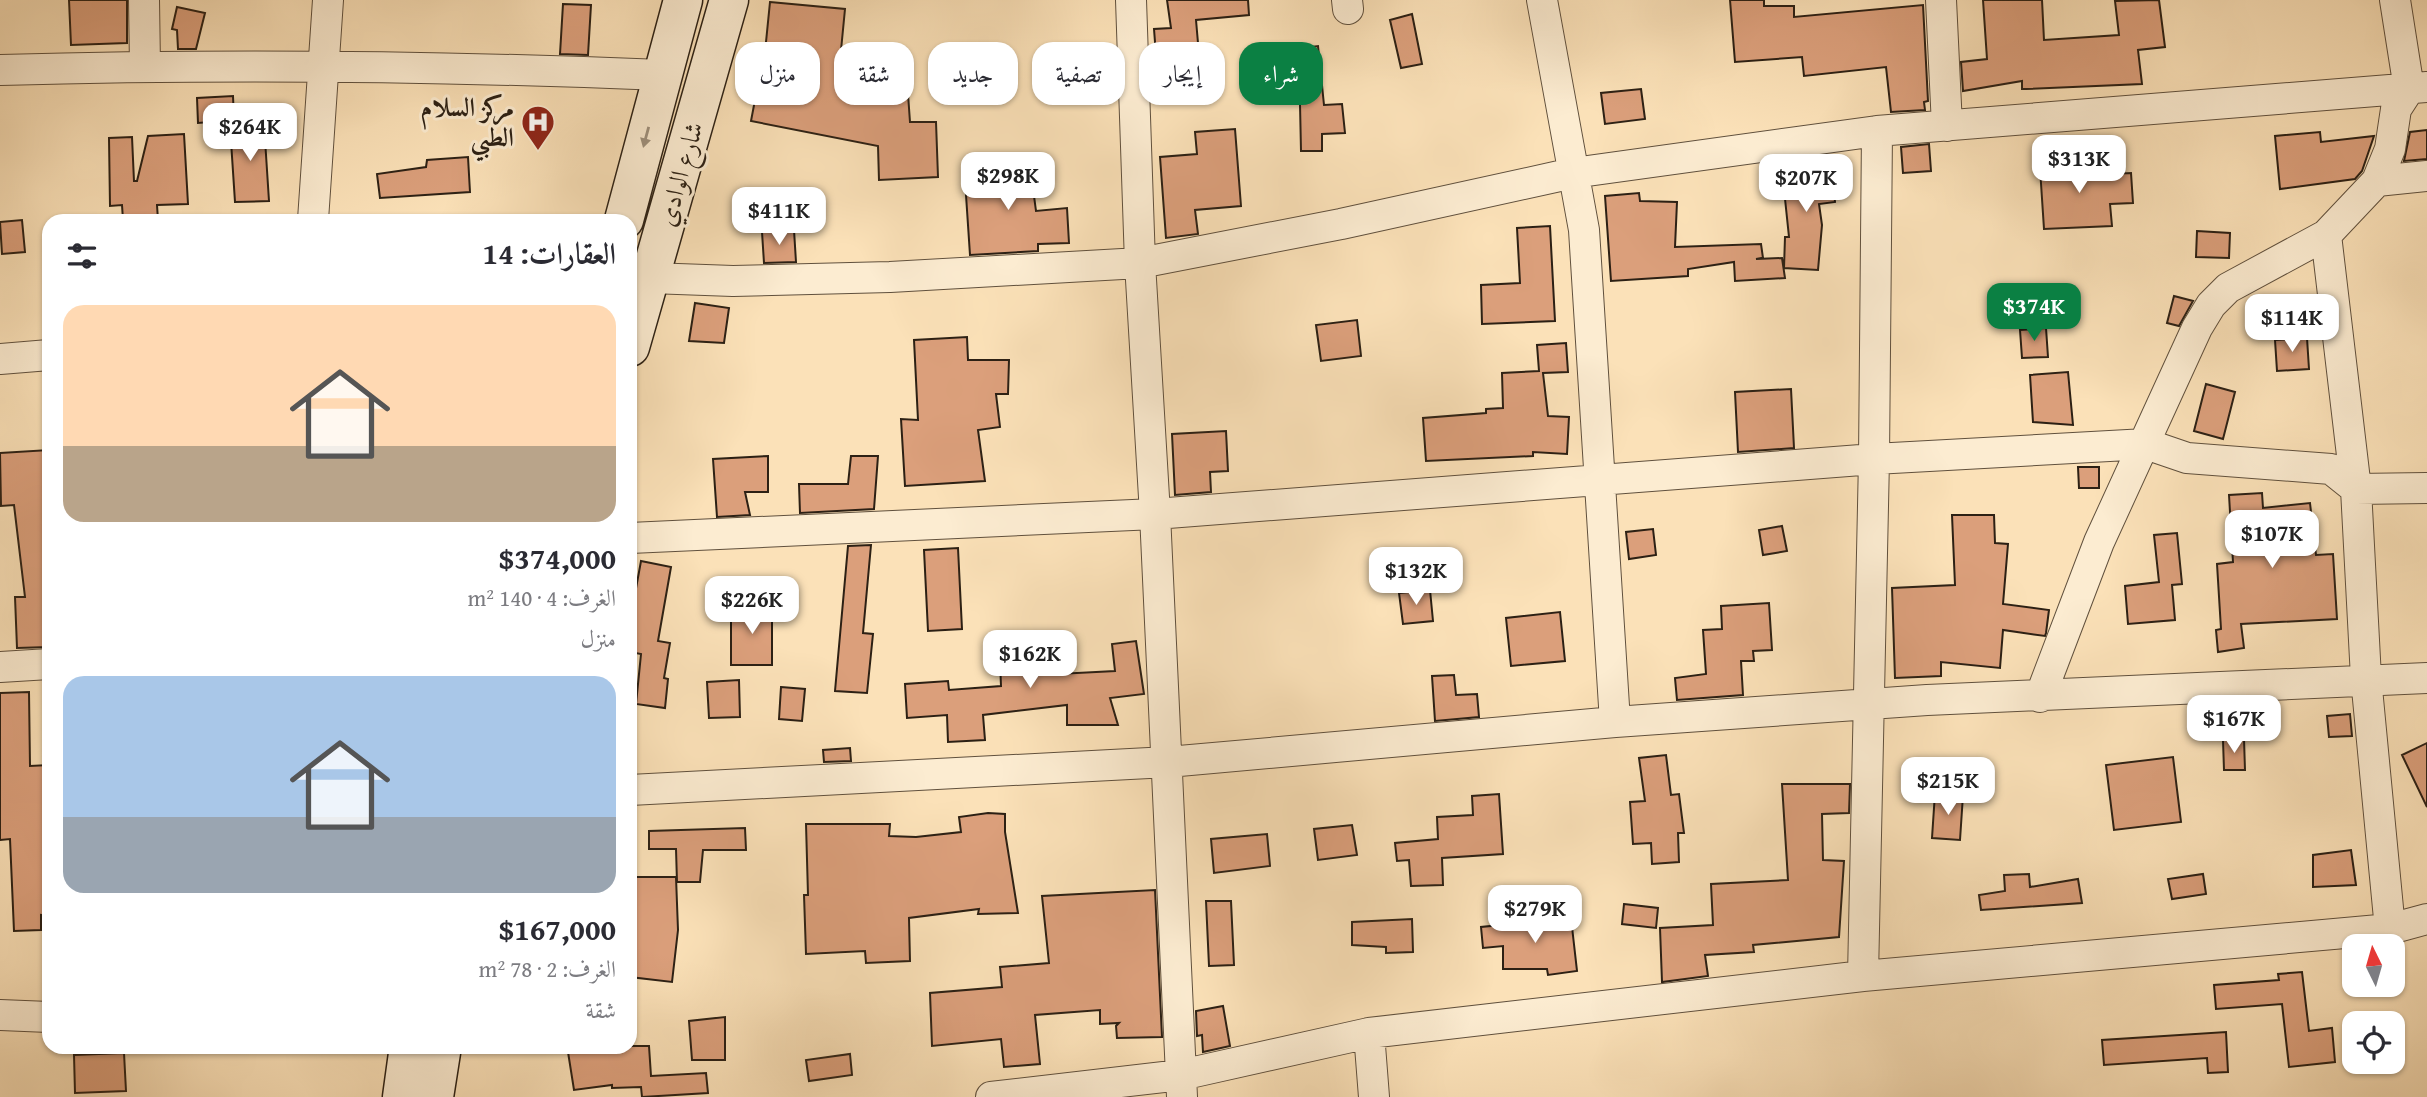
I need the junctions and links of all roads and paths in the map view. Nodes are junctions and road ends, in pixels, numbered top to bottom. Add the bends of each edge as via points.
1 (144, 0) edge
2 (328, 0) edge
3 (684, 0) edge
4 (729, 0) edge
5 (1131, 0) edge
6 (1542, 0) edge
7 (1941, 0) edge
8 (2395, 0) edge
9 (145, 66) junction
10 (0, 69) edge
11 (322, 69) junction
12 (663, 75) junction
13 (2418, 88) edge
14 (1947, 126) junction
15 (1877, 131) junction
16 (1573, 173) junction
17 (2427, 176) edge
18 (2377, 181) junction
19 (313, 214) edge
20 (626, 214) edge
21 (2326, 235) junction
22 (1140, 263) junction
23 (650, 278) junction
24 (637, 323) edge
25 (42, 356) edge
26 (0, 359) edge
27 (2146, 444) junction
28 (1874, 459) junction
29 (1602, 480) junction
30 (2427, 488) edge
31 (2356, 489) junction
32 (1156, 514) junction
33 (637, 537) edge
34 (42, 664) edge
35 (0, 667) edge
36 (2366, 678) junction
37 (2427, 678) edge
38 (2040, 697) junction
39 (1870, 703) junction
40 (1615, 722) junction
41 (1168, 762) junction
42 (637, 790) edge
43 (2427, 919) edge
44 (2390, 929) junction
45 (1863, 976) junction
46 (0, 1016) edge
47 (42, 1017) edge
48 (1369, 1032) junction
49 (407, 1054) edge
50 (441, 1054) edge
51 (1182, 1086) edge
52 (402, 1097) edge
53 (434, 1097) edge
54 (991, 1097) edge
55 (1374, 1097) edge

1 - 9 street
2 - 11 street
3 - 12 main road, شارع الوادي
4 - 23 main road, شارع الوادي
5 - 22 street
6 - 16 street
7 - 14 street
8 - 13 street
9 - 10 street
9 - 11 street
11 - 12 street via 501,68
11 - 19 street
12 -> 20 main road, شارع الوادي
13 - 14 street
13 - 18 street via 2396,109 2390,149
14 - 15 street
15 - 16 street
15 - 28 street
16 - 22 street
16 - 29 street via 1584,230
17 - 18 street
18 - 21 street
21 - 27 street via 2228,288 2211,305
21 - 31 street
22 - 23 street via 891,277
22 - 32 street
23 - 24 main road, شارع الوادي
25 - 26 street
27 - 28 street
27 - 31 street via 2187,458 2331,469
27 - 38 street via 2099,542
28 - 29 street
28 - 39 street
29 - 32 street
29 - 40 street
30 - 31 street
31 - 36 street
32 - 33 street
32 - 41 street
34 - 35 street
36 - 37 street
36 - 38 street
36 - 44 street
38 - 39 street
39 - 40 street
39 - 45 street
40 - 41 street
41 - 42 street
41 - 51 street
43 - 44 street
44 - 45 street
45 - 48 street
46 - 47 street
48 - 51 street
48 - 55 street
49 - 52 main road
50 - 53 main road
51 - 54 street

